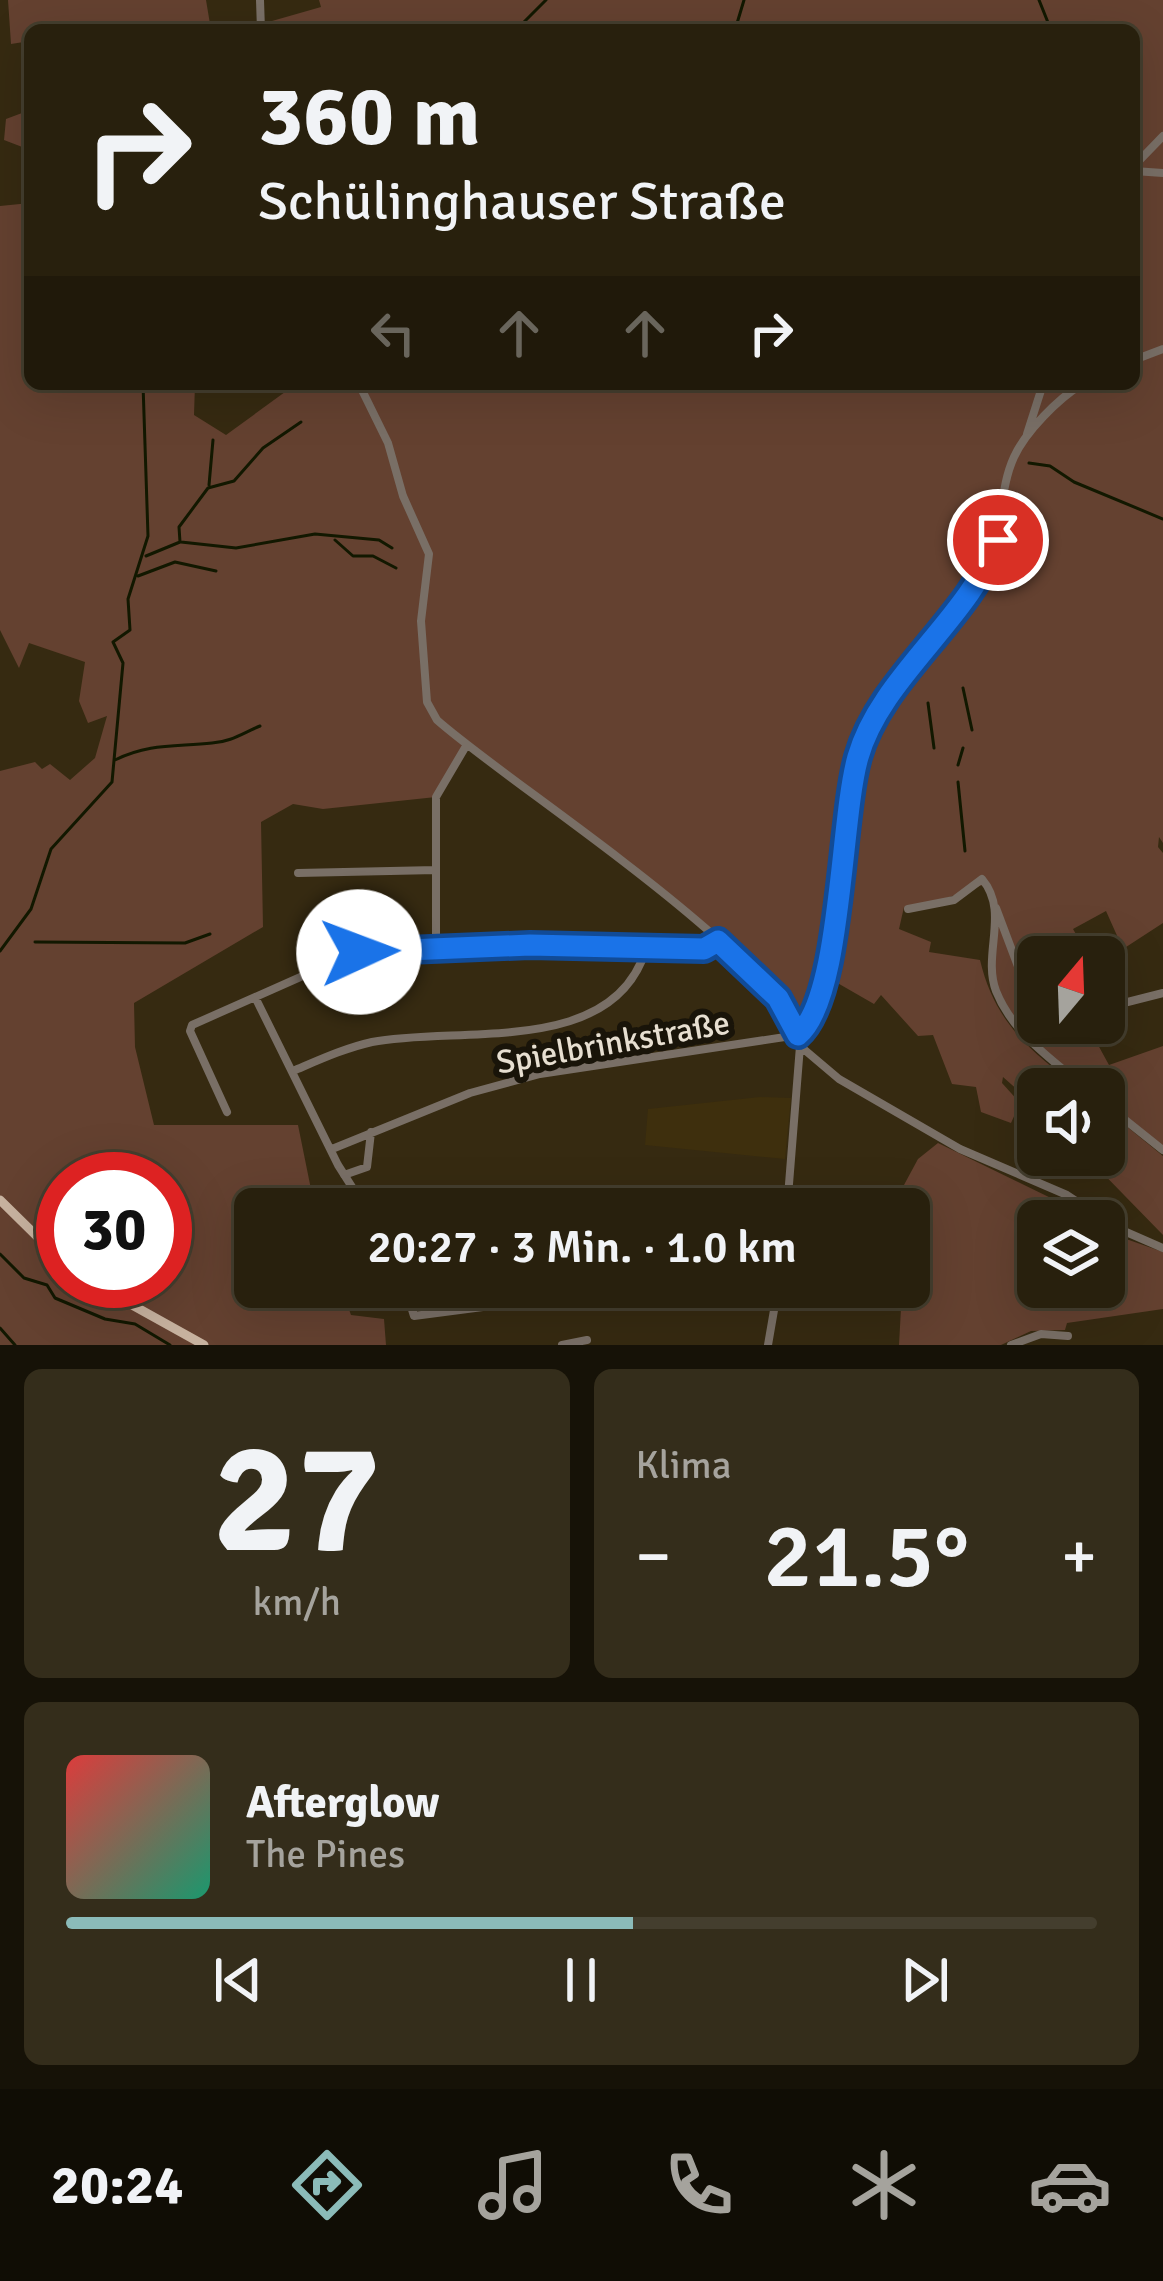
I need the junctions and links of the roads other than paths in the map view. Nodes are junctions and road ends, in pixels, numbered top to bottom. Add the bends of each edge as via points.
1 (1163, 136) edge
2 (1140, 162) edge
3 (362, 390) edge
4 (1040, 390) edge
5 (1076, 390) edge
6 (1025, 441) junction
7 (466, 746) junction
8 (436, 870) junction
9 (298, 873) dead end
10 (996, 905) junction
11 (908, 908) dead end
12 (718, 941) junction
13 (436, 949) junction
14 (646, 949) junction
15 (1017, 963) edge
16 (1163, 993) edge
17 (255, 997) junction
18 (1125, 1003) edge
19 (798, 1035) junction
20 (800, 1046) junction
21 (1062, 1068) edge
22 (293, 1071) junction
23 (227, 1112) dead end
24 (1125, 1120) edge
25 (371, 1131) junction
26 (332, 1149) junction
27 (1163, 1150) edge
28 (344, 1175) junction
29 (356, 1188) edge
30 (789, 1188) edge
31 (0, 1200) edge
32 (36, 1235) edge
33 (1163, 1248) edge
34 (138, 1308) edge
35 (412, 1308) edge
36 (476, 1308) edge
37 (774, 1308) edge
38 (1068, 1336) dead end
39 (587, 1340) dead end
40 (204, 1345) edge
41 (562, 1345) edge
42 (768, 1345) edge
43 (1011, 1345) edge

1 - 2 street
3 - 7 street via 429,554 421,602 428,702
4 - 6 street
5 - 6 street
6 - 19 street via 984,572 858,755 824,987
7 - 8 street via 438,788
7 - 12 street
8 - 9 street
8 - 13 street
10 - 11 street via 982,879 954,900
10 - 15 street
10 - 21 street via 994,987 1022,1034
12 - 14 street via 704,949
12 - 19 street via 751,968
13 - 14 street
13 - 17 street via 342,956
14 - 22 street via 625,986 577,1020 372,1042
16 - 18 street
17 - 22 street
17 - 23 street via 190,1028
19 - 20 street
19 - 25 street, Spielbrinkstraße via 540,1073
20 - 30 street
20 - 33 street via 960,1149
22 - 26 street
24 - 27 street
25 - 26 street, Spielbrinkstraße
25 - 28 street via 367,1167
26 - 28 street
28 - 29 street
31 - 32 main road
34 - 40 main road
35 - 36 street via 414,1316
37 - 42 street
38 - 43 street via 1041,1334
39 - 41 street

